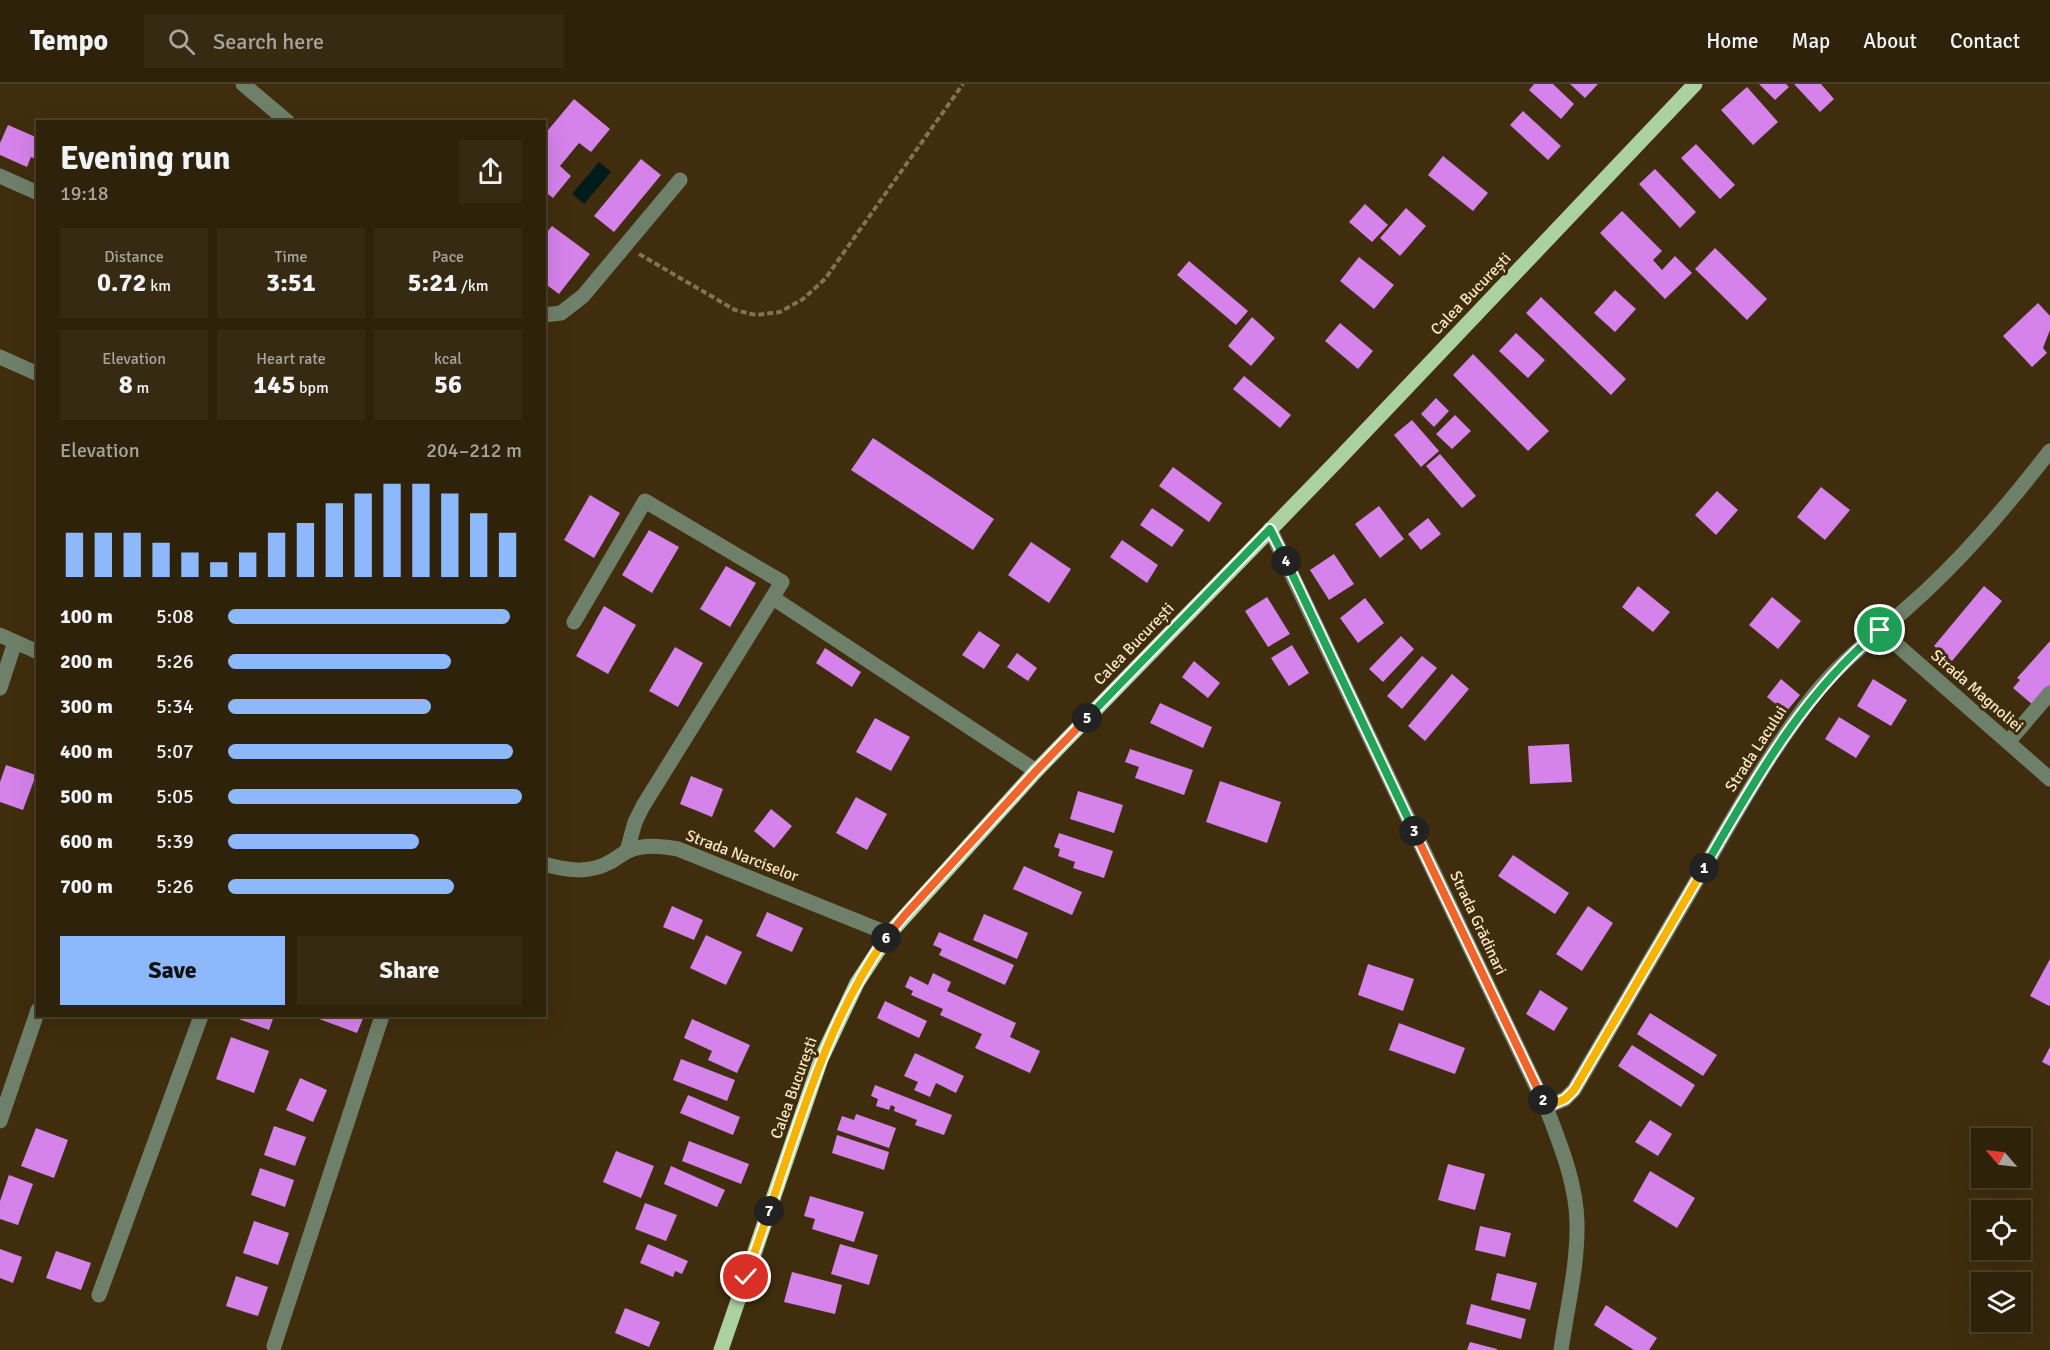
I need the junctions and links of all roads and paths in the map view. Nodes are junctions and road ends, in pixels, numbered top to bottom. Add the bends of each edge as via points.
1 (243, 84) edge
2 (963, 84) edge
3 (1695, 84) edge
4 (286, 120) edge
5 (0, 176) edge
6 (680, 180) dead end
7 (36, 192) edge
8 (626, 246) junction
9 (546, 315) edge
10 (0, 357) edge
11 (36, 373) edge
12 (2050, 451) edge
13 (1270, 529) junction
14 (773, 598) junction
15 (574, 622) dead end
16 (1880, 630) junction
17 (0, 635) edge
18 (15, 642) junction
19 (36, 651) edge
20 (0, 688) edge
21 (2050, 693) edge
22 (2008, 742) junction
23 (1036, 771) junction
24 (2050, 779) edge
25 (627, 851) junction
26 (546, 864) edge
27 (889, 934) junction
28 (36, 1016) edge
29 (201, 1017) edge
30 (382, 1017) edge
31 (1546, 1107) junction
32 (0, 1121) edge
33 (99, 1295) dead end
34 (274, 1346) dead end
35 (721, 1350) edge
36 (1561, 1350) edge

1 - 4 street
2 - 8 path via 825,279 803,299 780,312 756,315 735,310
3 - 13 main road, Calea București
5 - 7 street
6 - 8 street
8 - 9 street via 583,296 561,313
10 - 11 street
12 - 16 street, Strada Lacului via 1969,547
13 - 23 main road, Calea București
13 - 31 street, Strada Grădinari
14 - 15 street via 782,582 645,501
14 - 23 street
14 - 25 street via 643,806
16 - 22 street, Strada Magnoliei
16 - 31 street, Strada Lacului via 1836,670 1791,726 1751,787 1574,1090 1565,1099
17 - 18 street
18 - 19 street
18 - 20 street
21 - 22 street
22 - 24 street, Strada Magnoliei
23 - 27 main road, Calea București
25 - 26 street, Strada Narciselor via 606,864 579,871
25 - 27 street, Strada Narciselor via 644,846 678,849
27 - 35 main road, Calea București via 857,983 822,1059
28 - 32 street
29 - 33 street
30 - 34 street
31 - 36 street, Strada Grădinari via 1566,1161 1577,1221 1576,1254

